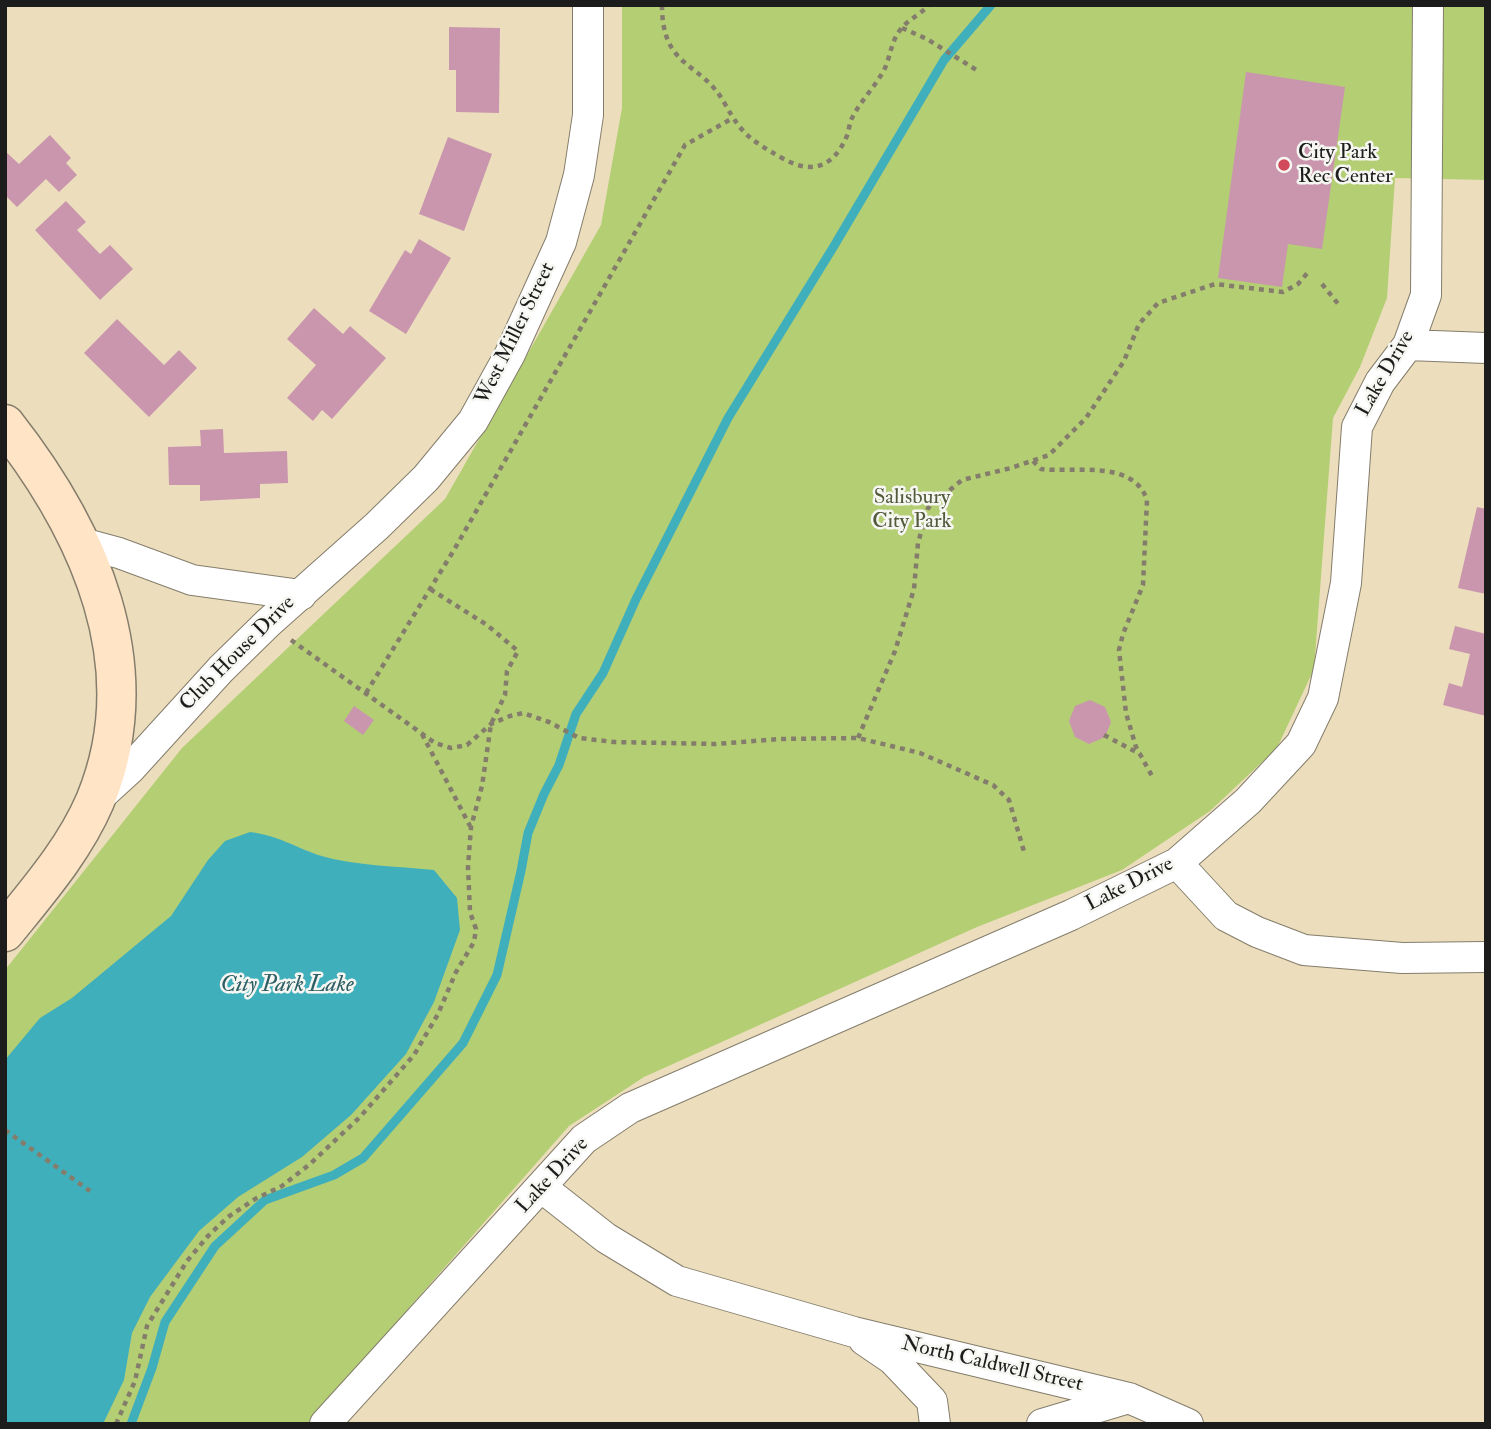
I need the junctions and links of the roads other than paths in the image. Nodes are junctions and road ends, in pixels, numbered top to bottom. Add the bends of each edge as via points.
1 (588, 5) edge
2 (1428, 5) edge
3 (1408, 345) junction
4 (1486, 348) edge
5 (5, 424) edge
6 (82, 543) junction
7 (301, 595) junction
8 (95, 801) junction
9 (1177, 863) junction
10 (5, 932) edge
11 (1486, 957) edge
12 (541, 1188) junction
13 (854, 1332) junction
14 (1129, 1398) junction
15 (326, 1424) edge
16 (935, 1424) edge
17 (1042, 1424) edge
18 (1188, 1424) edge

1 - 7 street, West Miller Street via 588,115 579,175 561,242 510,354 473,421 426,478
2 - 3 street, Lake Drive via 1426,295
3 - 4 street
3 - 9 street, Lake Drive via 1380,382 1357,426 1346,583 1323,698 1301,744 1248,800
5 - 6 street via 54,491
6 - 7 street, Club House Drive via 192,580
6 - 8 street via 113,648 117,687 117,719
7 - 8 street, Club House Drive via 221,668
8 - 10 street, Club House Drive via 68,851
9 - 11 street via 1226,916 1304,950 1402,958
9 - 12 street, Lake Drive via 1059,920 630,1108 584,1139
12 - 13 street, North Caldwell Street via 606,1238 677,1281
12 - 15 street, Lake Drive
13 - 14 street, North Caldwell Street
13 - 16 street, North Caldwell Street via 892,1359 932,1401
14 - 17 street, North Caldwell Street
14 - 18 street, North Caldwell Street

